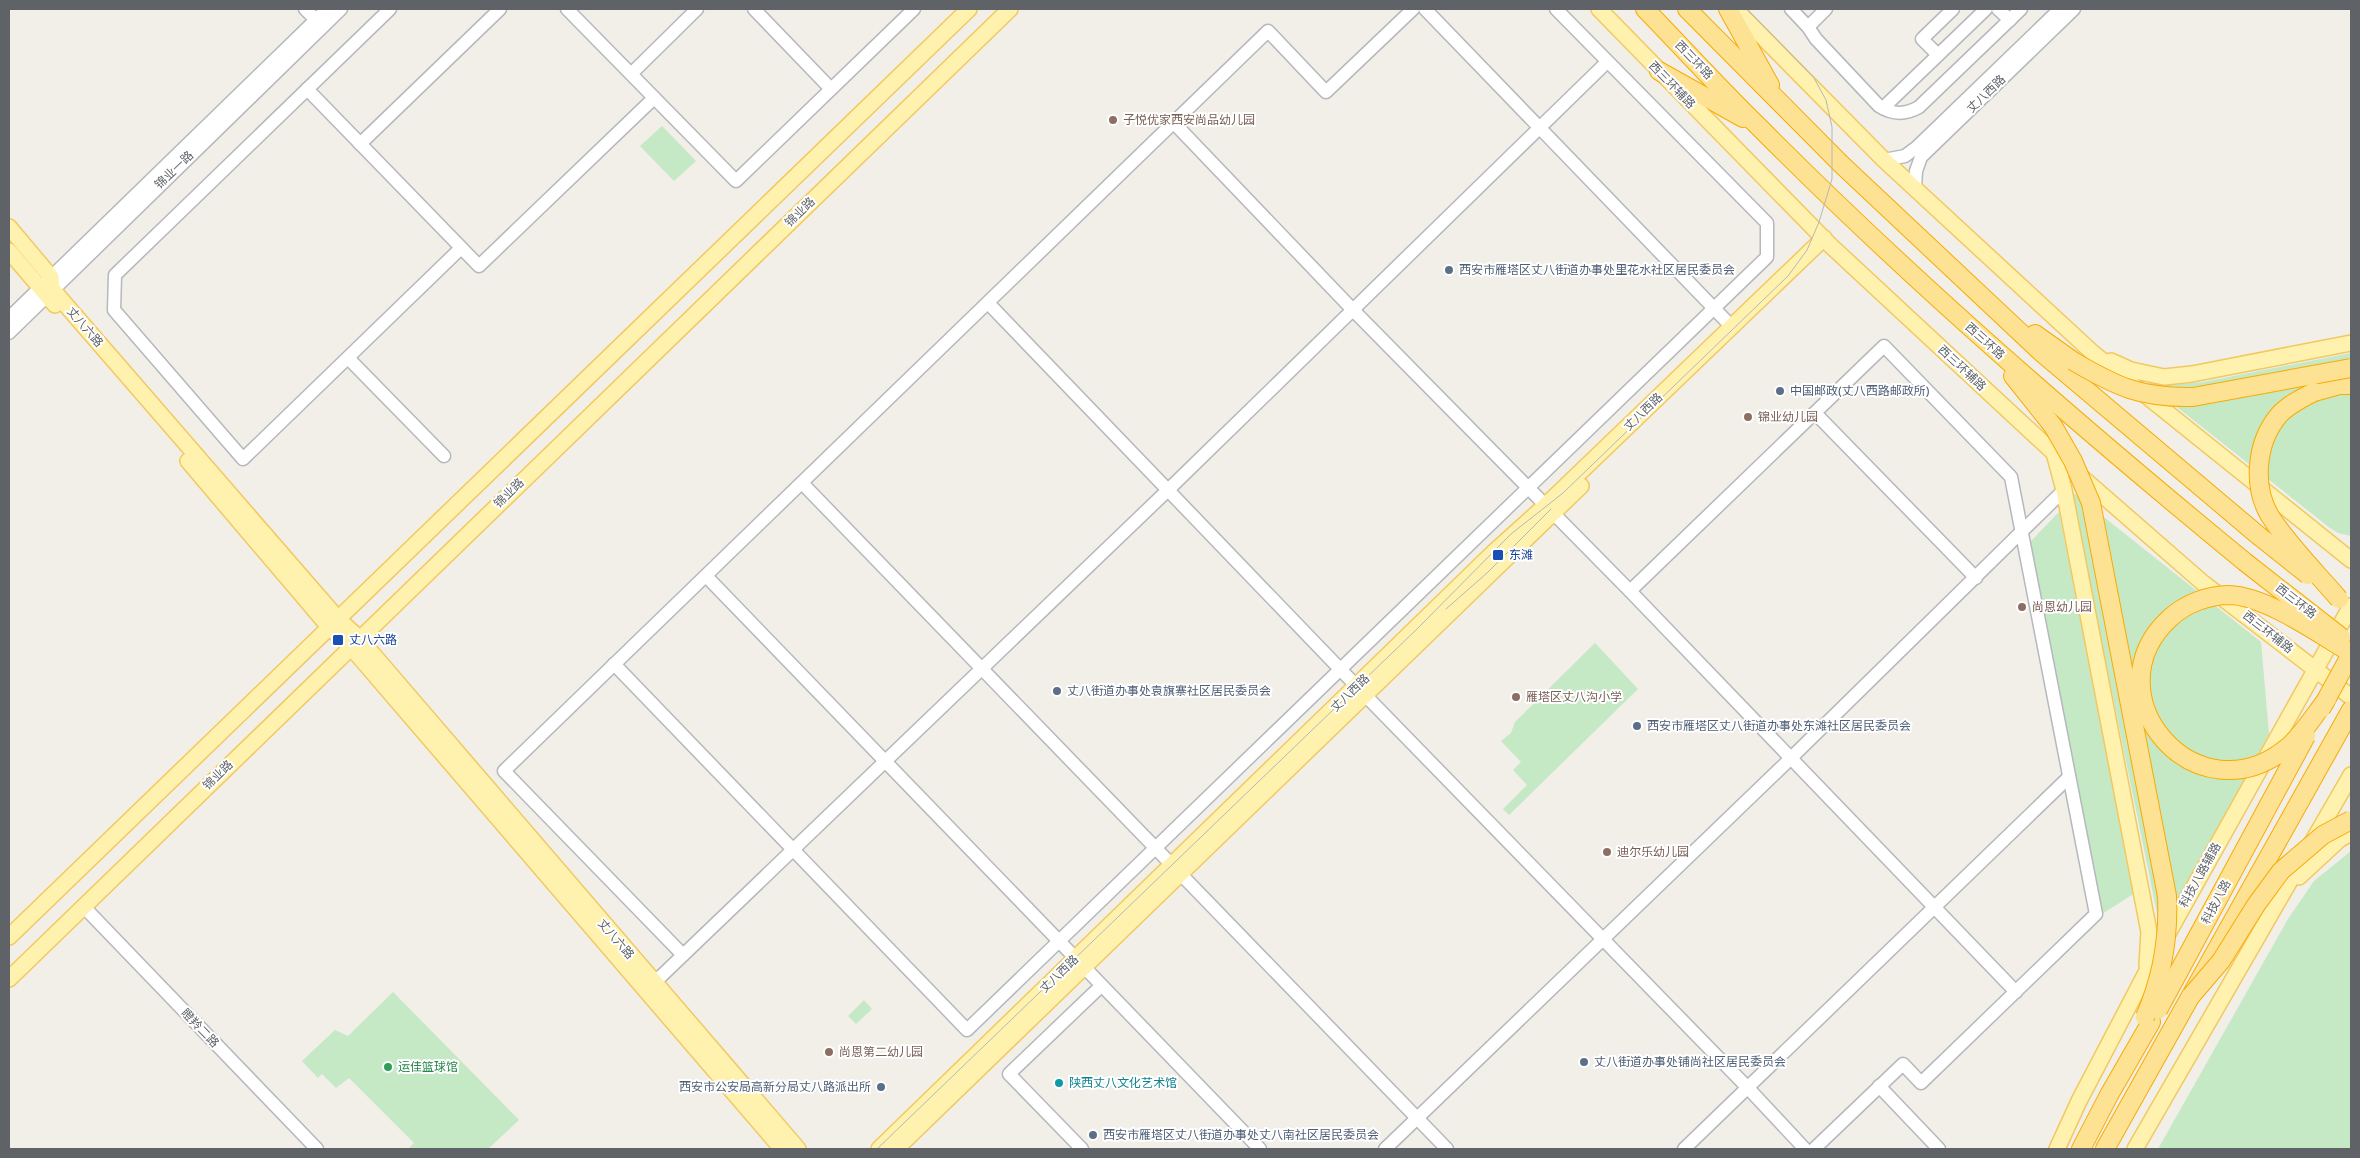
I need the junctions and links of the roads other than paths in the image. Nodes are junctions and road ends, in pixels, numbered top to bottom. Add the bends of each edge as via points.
1 (305, 9) edge
2 (327, 9) edge
3 (341, 9) edge
4 (390, 9) edge
5 (500, 9) edge
6 (567, 9) edge
7 (697, 9) edge
8 (754, 9) edge
9 (914, 9) edge
10 (969, 9) edge
11 (1010, 9) edge
12 (1413, 9) edge
13 (1425, 9) edge
14 (1556, 9) edge
15 (1599, 9) edge
16 (1645, 9) edge
17 (1687, 9) edge
18 (1728, 9) edge
19 (1735, 9) edge
20 (1791, 9) edge
21 (1826, 9) edge
22 (1953, 9) edge
23 (1986, 9) edge
24 (1998, 9) edge
25 (2021, 9) edge
26 (2060, 9) edge
27 (2074, 9) edge
28 (316, 20) junction
29 (2010, 20) junction
30 (1808, 26) junction
31 (1938, 55) junction
32 (1607, 62) junction
33 (1659, 71) junction
34 (631, 74) junction
35 (307, 89) junction
36 (831, 89) junction
37 (654, 98) junction
38 (1782, 105) junction
39 (1883, 108) junction
40 (1174, 124) junction
41 (1758, 127) junction
42 (1539, 128) junction
43 (360, 144) junction
44 (1884, 160) junction
45 (1915, 188) junction
46 (9, 227) edge
47 (1827, 242) junction
48 (461, 248) junction
49 (9, 251) edge
50 (48, 287) junction
51 (1983, 299) junction
52 (989, 304) junction
53 (1714, 308) junction
54 (1353, 310) junction
55 (9, 318) edge
56 (1732, 327) junction
57 (9, 333) edge
58 (1986, 342) junction
59 (2351, 343) edge
60 (2093, 353) junction
61 (348, 358) junction
62 (2351, 368) edge
63 (2351, 385) edge
64 (1815, 413) junction
65 (2054, 453) junction
66 (444, 456) dead end
67 (802, 483) junction
68 (1528, 488) junction
69 (1168, 490) junction
70 (2064, 490) junction
71 (1549, 510) junction
72 (2021, 534) junction
73 (2351, 560) edge
74 (706, 576) junction
75 (1976, 578) junction
76 (1630, 591) junction
77 (2347, 605) edge
78 (334, 623) junction
79 (354, 642) junction
80 (2351, 645) edge
81 (2351, 654) edge
82 (614, 664) junction
83 (982, 668) junction
84 (1341, 668) junction
85 (2316, 669) junction
86 (1361, 691) junction
87 (2351, 697) edge
88 (2326, 699) junction
89 (2351, 710) edge
90 (1790, 759) junction
91 (885, 763) junction
92 (2351, 775) edge
93 (2070, 777) junction
94 (2351, 820) edge
95 (2351, 834) edge
96 (1155, 848) junction
97 (794, 850) junction
98 (1176, 870) junction
99 (2289, 886) junction
100 (84, 906) junction
101 (1934, 908) junction
102 (9, 937) edge
103 (1604, 938) junction
104 (1058, 941) junction
105 (684, 955) junction
106 (1079, 963) junction
107 (2147, 970) junction
108 (9, 979) edge
109 (654, 983) junction
110 (1101, 986) junction
111 (2016, 992) junction
112 (2191, 996) junction
113 (2148, 1020) junction
114 (1879, 1086) junction
115 (1748, 1088) junction
116 (1418, 1118) junction
117 (318, 1149) edge
118 (782, 1149) edge
119 (798, 1149) edge
120 (879, 1149) edge
121 (896, 1149) edge
122 (1082, 1149) edge
123 (1260, 1149) edge
124 (1385, 1149) edge
125 (1447, 1149) edge
126 (1684, 1149) edge
127 (1805, 1149) edge
128 (1814, 1149) edge
129 (1939, 1149) edge
130 (2057, 1149) edge
131 (2081, 1149) edge
132 (2105, 1149) edge
133 (2135, 1149) edge

1 - 28 street
2 - 28 street, 锦业一路
3 - 50 street, 锦业一路
4 - 35 street
5 - 43 street
6 - 34 street
7 - 34 street
8 - 36 street
9 - 36 street
10 - 78 main road
11 - 79 main road, 锦业路
12 - 40 street via 1326,92 1268,32
13 - 42 street
14 - 32 street
15 - 33 main road, 西三环辅路
16 - 41 highway, 西三环路
17 - 38 highway
18 - 38 highway
19 - 44 main road
20 - 30 street
21 - 30 street
22 - 31 street via 1922,39
23 - 31 street
24 - 29 street
25 - 29 street
26 - 44 street, 丈八西路 via 1917,147 1905,156
27 - 45 street, 丈八西路 via 1922,157 1916,171
28 - 50 street, 锦业一路
29 - 39 street via 1919,107 1910,113
30 - 39 street via 1816,39
31 - 39 street
32 - 42 street
32 - 53 street via 1767,223 1767,257
33 - 41 highway
33 - 47 main road, 西三环辅路
34 - 37 street
35 - 43 street
35 - 61 street via 115,274 114,310 243,459
36 - 37 street via 736,181
37 - 48 street via 480,266
38 - 51 highway
40 - 52 street
40 - 54 street
41 - 58 highway, 西三环路
42 - 53 street
42 - 54 street
43 - 48 street
44 - 45 main road
45 - 60 main road
46 - 50 main road, 丈八六路
47 - 56 main road, 丈八西路
47 - 65 main road, 西三环辅路
47 - 71 main road, 丈八西路
48 - 61 street
49 - 50 main road, 丈八六路
50 - 55 street, 锦业一路
50 - 57 street, 锦业一路
50 - 78 main road, 丈八六路
51 - 62 highway, bridge via 2073,361 2108,382 2134,392 2166,398 2193,398
51 - 77 highway, bridge via 2040,352 2259,536
52 - 67 street
52 - 69 street
53 - 56 street
53 - 68 street
54 - 68 street
54 - 69 street
56 - 71 main road, 丈八西路
58 - 80 highway, 西三环路, bridge via 2244,562
58 - 113 highway, bridge via 2053,426 2091,503 2167,896 2168,924 2162,971
59 - 60 main road via 2164,377 2131,370
60 - 73 main road
61 - 66 street
63 - 77 highway, bridge via 2314,392 2279,415 2269,431 2258,470 2269,514
64 - 72 street via 1884,346 2012,477
64 - 75 street
64 - 76 street
65 - 70 main road
65 - 85 main road, 西三环辅路 via 2203,583
67 - 74 street
67 - 83 street
68 - 71 street
68 - 84 street
69 - 83 street
69 - 84 street
70 - 72 street
70 - 107 main road via 2150,932
71 - 76 street
71 - 86 main road, 丈八西路 via 1495,551
72 - 75 street
72 - 93 street
74 - 82 street
74 - 91 street
75 - 90 street
76 - 90 street
77 - 85 main road, 科技八路辅路
78 - 79 main road, 丈八六路
78 - 102 main road
79 - 100 main road, 锦业路
79 - 109 main road, 丈八六路
79 - 118 main road, 丈八六路
81 - 88 highway, 科技八路, bridge
81 - 88 highway, bridge via 2260,602 2229,595 2198,600 2177,612 2154,638 2142,672 2144,705 2162,739 2192,762 2220,771 2247,768 2277,755 2290,745
82 - 97 street
82 - 105 street via 504,771
83 - 91 street
83 - 96 street
84 - 86 street
84 - 96 street
85 - 87 main road, 西三环辅路
85 - 107 main road, 科技八路辅路
86 - 98 main road, 丈八西路
86 - 103 street
88 - 113 highway, 科技八路, bridge
89 - 112 highway, 科技八路, bridge
90 - 101 street
90 - 103 street
91 - 97 street
91 - 104 street
92 - 99 main road
93 - 101 street
93 - 111 street via 2096,914
94 - 112 highway, bridge via 2323,836 2281,871 2221,961
95 - 99 main road via 2340,839
96 - 98 street
96 - 104 street
97 - 104 street via 966,1030
97 - 105 street
98 - 106 main road, 丈八西路
98 - 116 street
99 - 133 main road
100 - 108 main road, 锦业路
100 - 117 street, 瞪羚二路
101 - 111 street
101 - 115 street
103 - 115 street
103 - 116 street
104 - 106 street
105 - 109 street
106 - 110 street
106 - 120 main road, 丈八西路
106 - 121 main road, 丈八西路
107 - 130 main road, 科技八路辅路
109 - 119 main road, 丈八六路
110 - 122 street via 1009,1074
110 - 123 street
111 - 114 street via 1921,1083 1903,1064
112 - 132 highway, 科技八路
113 - 131 highway, 科技八路
114 - 128 street
114 - 129 street
115 - 126 street
115 - 127 street
116 - 124 street
116 - 125 street

